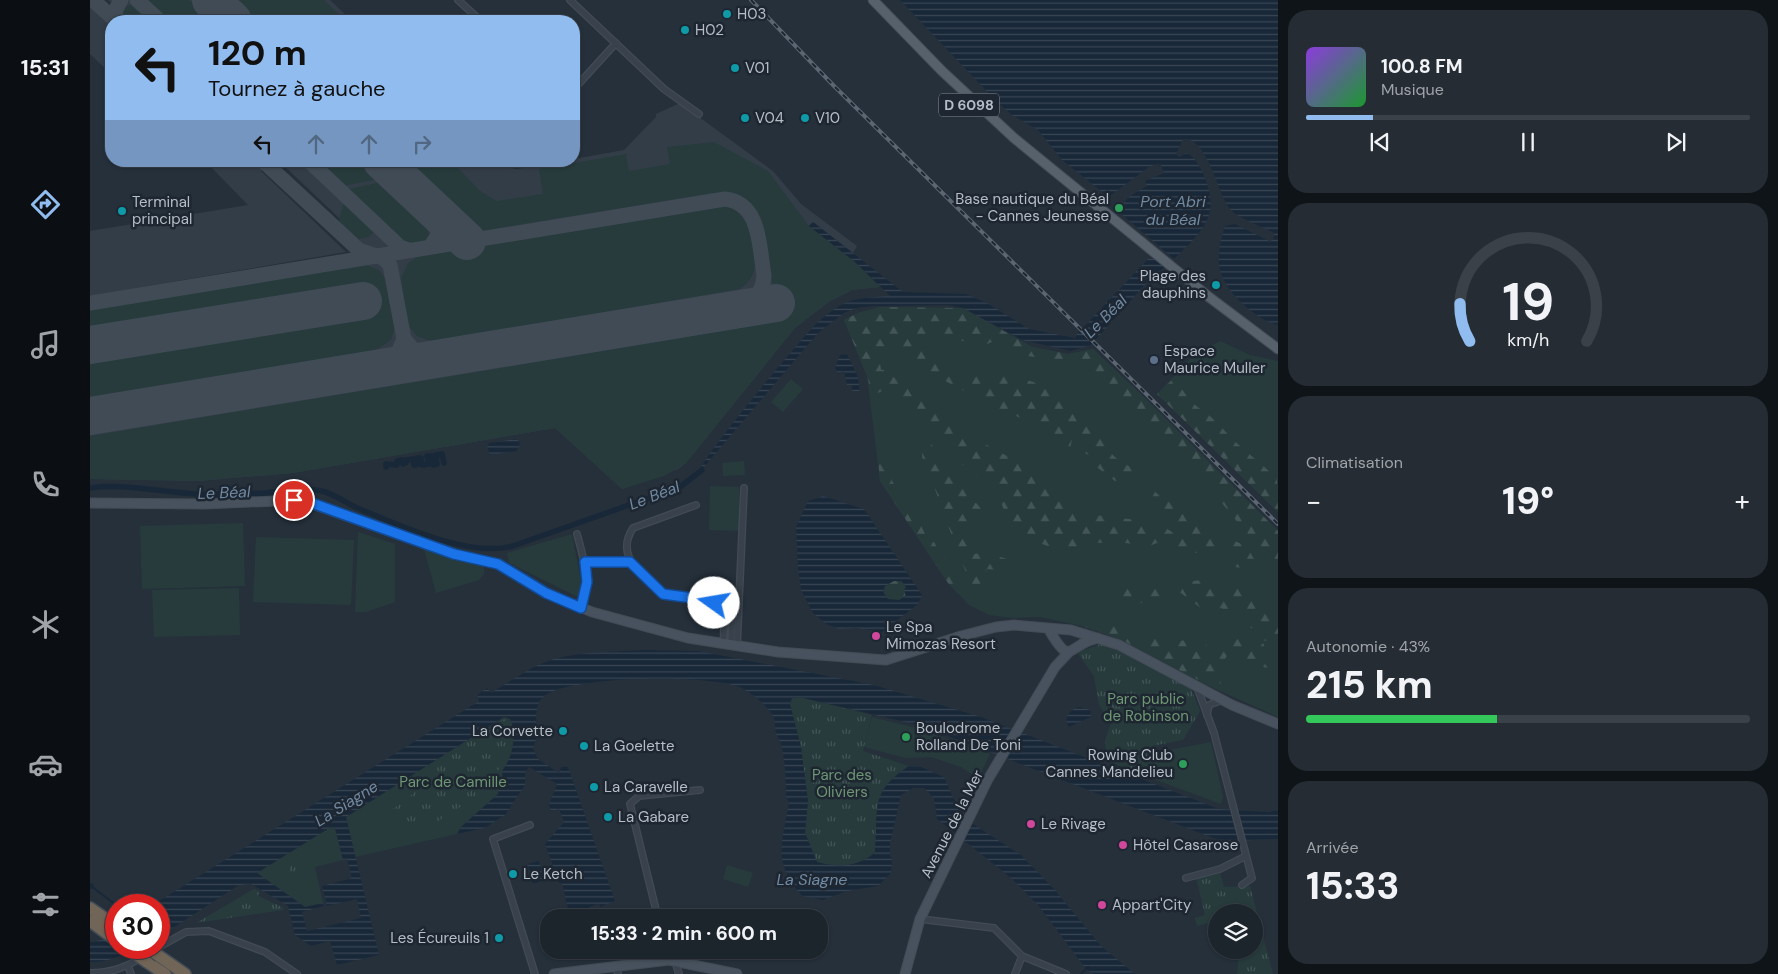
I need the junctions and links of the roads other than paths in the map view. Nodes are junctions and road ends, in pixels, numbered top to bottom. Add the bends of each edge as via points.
1 (458, 0) edge
2 (570, 0) edge
3 (866, 0) edge
4 (873, 0) edge
5 (474, 15) edge
6 (616, 43) junction
7 (580, 82) edge
8 (699, 114) dead end
9 (1084, 196) junction
10 (1278, 350) edge
11 (744, 488) dead end
12 (90, 503) edge
13 (696, 505) dead end
14 (577, 534) dead end
15 (585, 562) junction
16 (630, 562) junction
17 (581, 608) junction
18 (1048, 628) junction
19 (1065, 630) junction
20 (1076, 632) junction
21 (1101, 638) junction
22 (1058, 643) junction
23 (730, 646) junction
24 (1079, 646) junction
25 (1069, 652) junction
26 (1055, 667) junction
27 (1197, 687) junction
28 (1210, 694) junction
29 (1222, 700) junction
30 (1200, 701) junction
31 (1210, 705) junction
32 (1207, 715) junction
33 (1278, 723) edge
34 (700, 790) dead end
35 (530, 825) dead end
36 (1246, 856) junction
37 (1186, 878) dead end
38 (1242, 885) dead end
39 (90, 908) edge
40 (656, 909) edge
41 (105, 918) edge
42 (920, 919) junction
43 (93, 923) edge
44 (105, 932) edge
45 (170, 942) edge
46 (1022, 956) junction
47 (141, 959) edge
48 (144, 959) edge
49 (168, 959) edge
50 (672, 960) junction
51 (128, 966) junction
52 (617, 970) edge
53 (90, 973) edge
54 (131, 974) edge
55 (165, 974) edge
56 (185, 974) edge
57 (297, 974) edge
58 (535, 974) edge
59 (558, 974) edge
60 (679, 974) edge
61 (737, 974) edge
62 (905, 974) edge
63 (1015, 974) edge
64 (1066, 974) edge

1 - 5 street
2 - 6 street
3 - 9 main road, D 6098 via 970,105 1049,174
4 - 9 main road, D 6098 via 974,102
6 - 7 street
6 - 8 street via 668,92
9 - 10 main road, D 6098
11 - 23 street via 738,603 733,603
12 - 17 main road via 204,504 301,500 454,554 498,564 546,593
13 - 16 street via 633,528 629,539
14 - 15 street
15 - 16 street
15 - 17 street via 587,582
16 - 23 street via 663,594 714,603 723,618
17 - 23 main road via 688,638
18 - 19 main road
18 - 22 main road
18 - 23 main road via 996,627 886,660 802,655
19 - 20 main road
19 - 22 main road via 1059,635
20 - 21 main road
20 - 24 main road via 1080,638
21 - 24 main road
21 - 27 main road
22 - 25 main road via 1062,650
22 - 26 main road
24 - 25 main road
25 - 26 main road
26 - 42 main road, Avenue de la Mer via 998,762
27 - 28 main road
27 - 30 street
28 - 29 main road
28 - 30 street
28 - 31 street
29 - 31 street
29 - 33 main road
30 - 32 street
31 - 32 street
32 - 36 street
34 - 40 street via 639,796 630,804
35 - 58 street via 493,839
36 - 37 street via 1220,869
36 - 38 street via 1252,878
39 - 41 highway
42 - 46 street via 994,928
42 - 62 main road, Avenue de la Mer
43 - 44 highway
45 - 57 street via 186,932 209,930 264,952
46 - 63 street
46 - 64 street
47 - 51 street
48 - 55 highway, bridge
49 - 56 highway
50 - 52 main road
50 - 60 street
50 - 61 main road
51 - 53 street
51 - 54 street
52 - 59 main road

